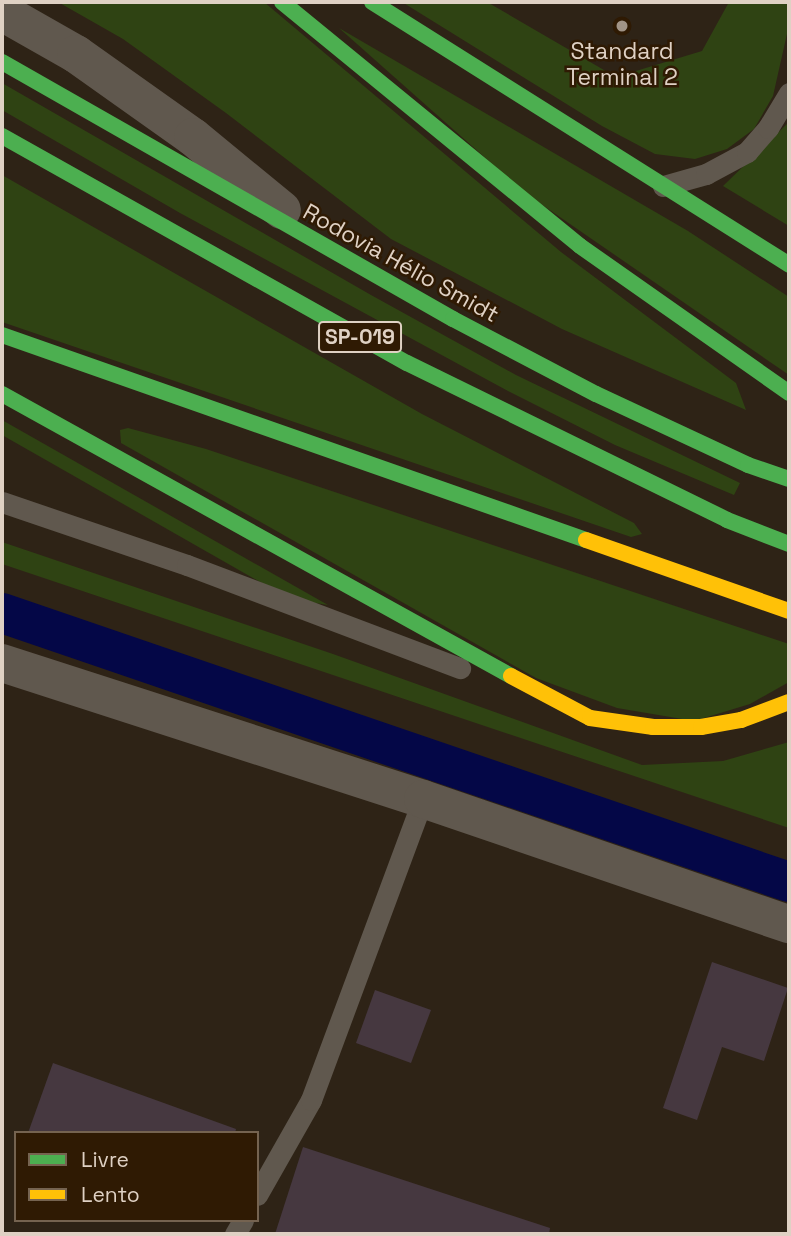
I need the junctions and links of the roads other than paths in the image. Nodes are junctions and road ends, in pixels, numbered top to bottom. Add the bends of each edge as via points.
1 (282, 2) edge
2 (372, 2) edge
3 (2, 12) edge
4 (2, 62) edge
5 (789, 93) edge
6 (2, 136) edge
7 (663, 186) junction
8 (332, 251) junction
9 (789, 265) edge
10 (2, 335) edge
11 (787, 392) edge
12 (2, 394) edge
13 (789, 479) edge
14 (2, 502) edge
15 (789, 544) edge
16 (789, 611) edge
17 (2, 663) edge
18 (789, 702) edge
19 (590, 718) junction
20 (423, 799) junction
21 (789, 924) edge
22 (259, 1191) edge

1 - 11 main road via 580,246
2 - 7 main road
3 - 8 street via 76,54 193,137
4 - 8 main road, Rodovia Hélio Smidt / SP-019
5 - 7 lane via 747,152 706,174
6 - 15 main road, SP-019 via 407,363 727,520
7 - 9 main road
8 - 13 main road, Rodovia Hélio Smidt / SP-019 via 596,394
10 - 16 main road
12 - 19 main road via 438,639
14 - 19 lane via 187,565
17 - 20 street
18 - 19 main road via 741,720 701,727 653,727
20 - 21 street
20 - 22 lane via 311,1100

